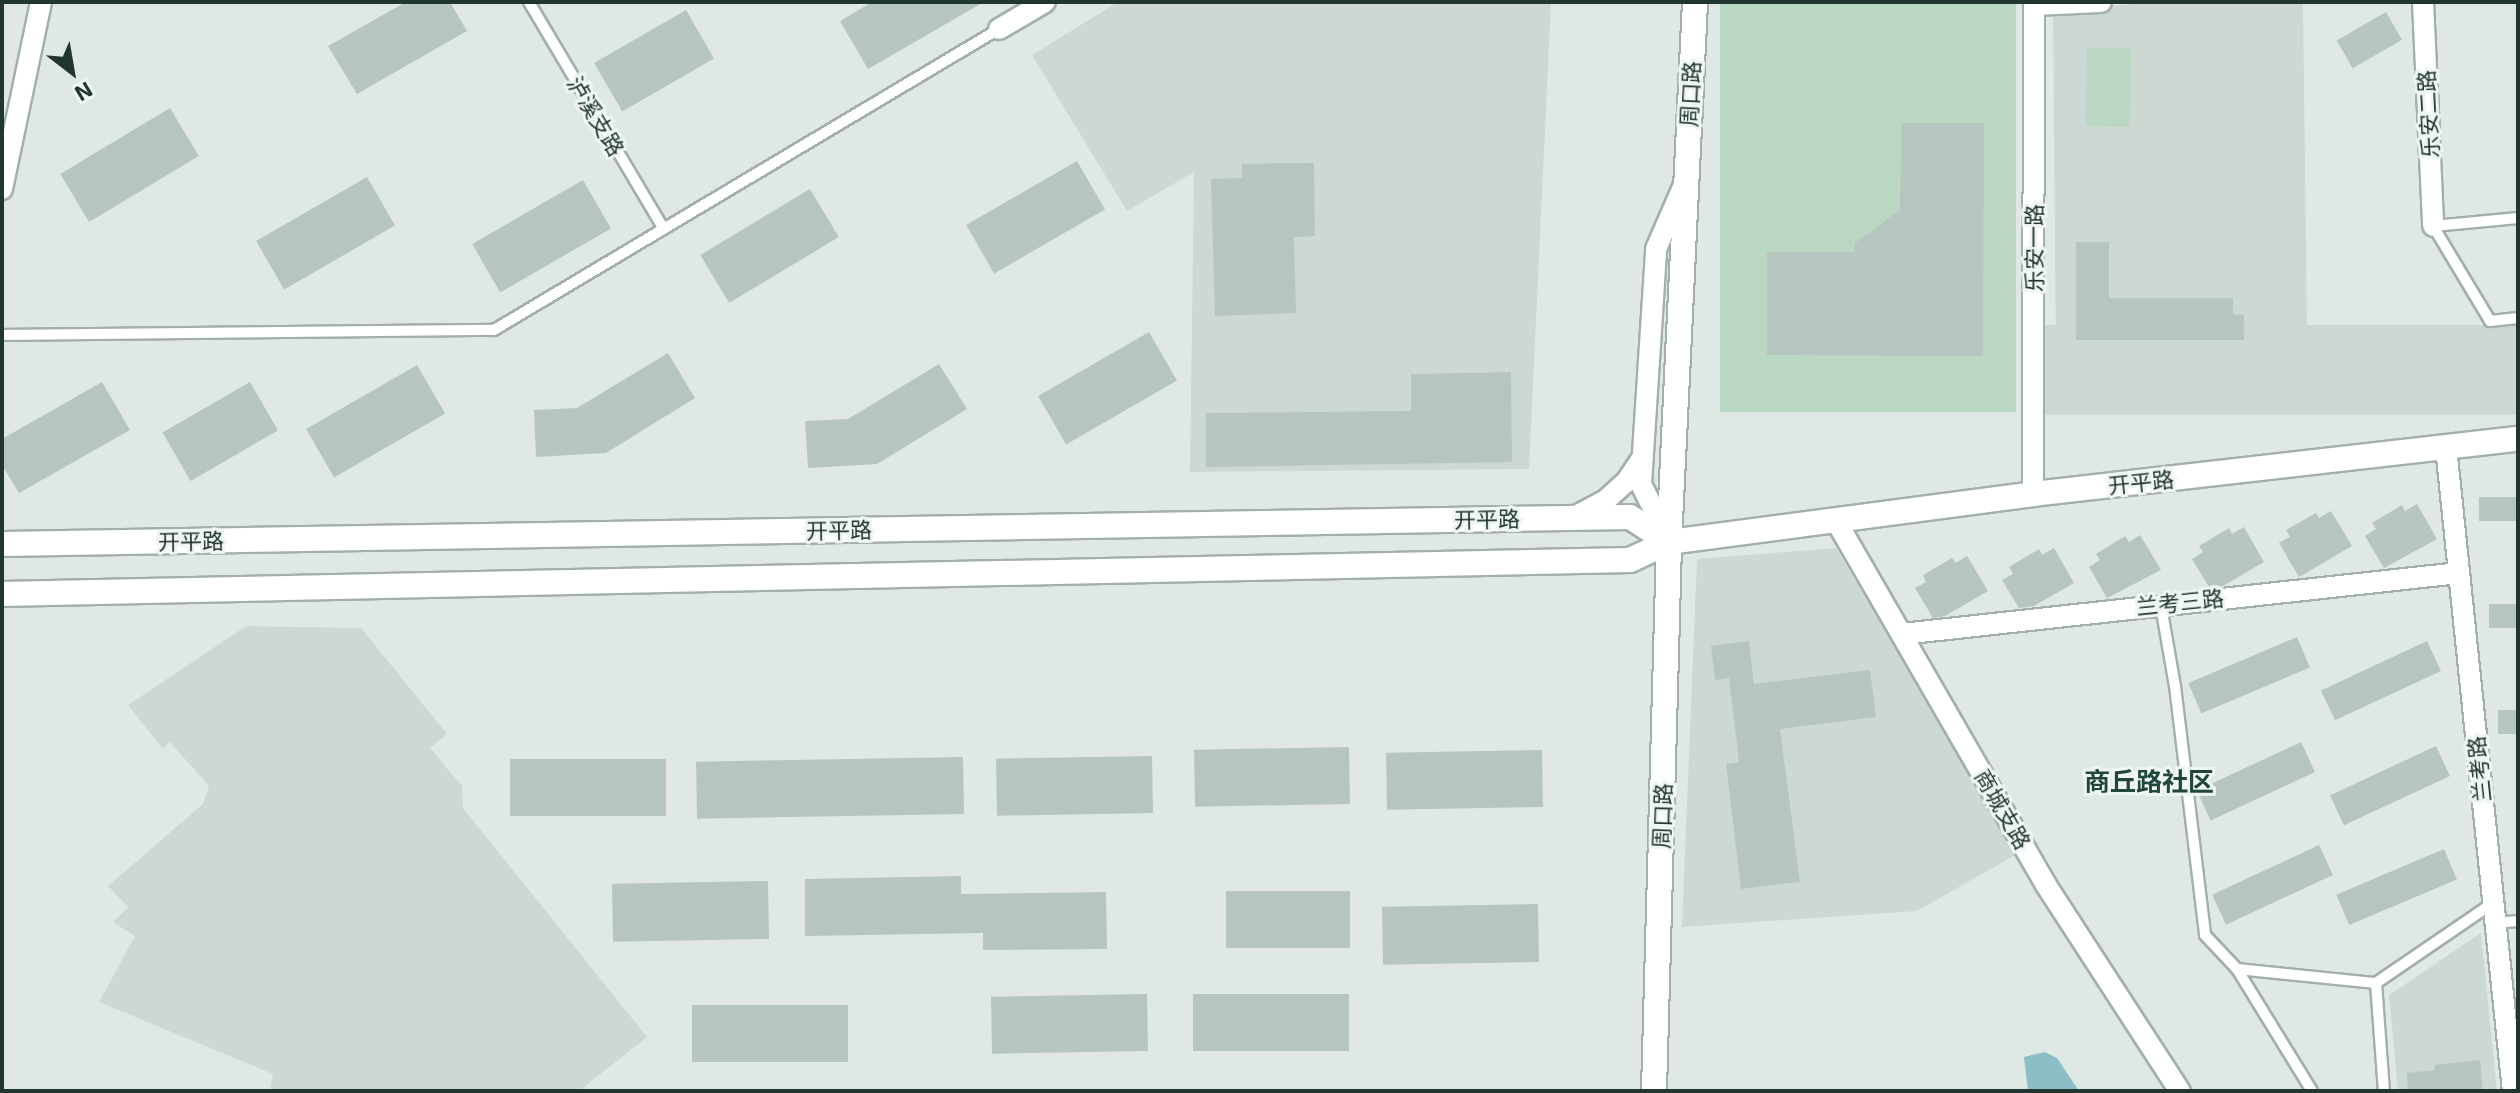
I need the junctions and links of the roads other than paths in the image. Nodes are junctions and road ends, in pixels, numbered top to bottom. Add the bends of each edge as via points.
1 (41, 2) edge
2 (529, 2) edge
3 (1045, 2) edge
4 (1695, 2) edge
5 (2101, 2) edge
6 (2423, 2) edge
7 (2034, 3) edge
8 (999, 29) joint
9 (1684, 185) junction
10 (2, 189) edge
11 (2518, 218) edge
12 (2433, 226) junction
13 (664, 229) junction
14 (2518, 318) edge
15 (2, 335) edge
16 (2518, 439) edge
17 (2446, 447) junction
18 (1643, 457) junction
19 (2033, 494) junction
20 (1571, 518) junction
21 (1836, 521) junction
22 (1669, 542) junction
23 (2, 544) edge
24 (2459, 573) junction
25 (2, 594) edge
26 (2161, 603) junction
27 (1902, 634) junction
28 (2494, 913) junction
29 (2518, 921) edge
30 (2237, 969) junction
31 (2376, 983) junction
32 (1654, 1091) edge
33 (2180, 1091) edge
34 (2312, 1091) edge
35 (2384, 1091) edge
36 (2513, 1091) edge

1 - 10 street
2 - 13 lane, 泸溪支路
3 - 8 street
4 - 9 main road, 周口路
5 - 7 street
6 - 12 street, 乐安二路
7 - 19 street, 乐安一路
8 - 13 lane
9 - 18 street, 周口路 via 1656,249
9 - 22 main road, 周口路
11 - 12 lane
12 - 14 lane via 2490,321
13 - 15 lane via 494,330
16 - 17 main road, 开平路
17 - 19 main road, 开平路
17 - 24 street, 兰考路
18 - 20 street via 1607,499
18 - 22 street, 周口路 via 1641,484
19 - 21 main road, 开平路
20 - 22 main road, 开平路 via 1630,517
20 - 23 main road, 开平路
21 - 22 main road, 开平路
21 - 27 street, 商城支路
22 - 25 main road, 开平路 via 1630,560
22 - 32 main road, 周口路
24 - 26 street, 兰考三路
24 - 28 street, 兰考路
26 - 27 street, 兰考三路
26 - 30 lane via 2205,935
27 - 33 street, 商城支路 via 2046,885
28 - 29 lane
28 - 31 lane
28 - 36 street, 兰考路
30 - 31 lane
30 - 34 lane
31 - 35 lane

